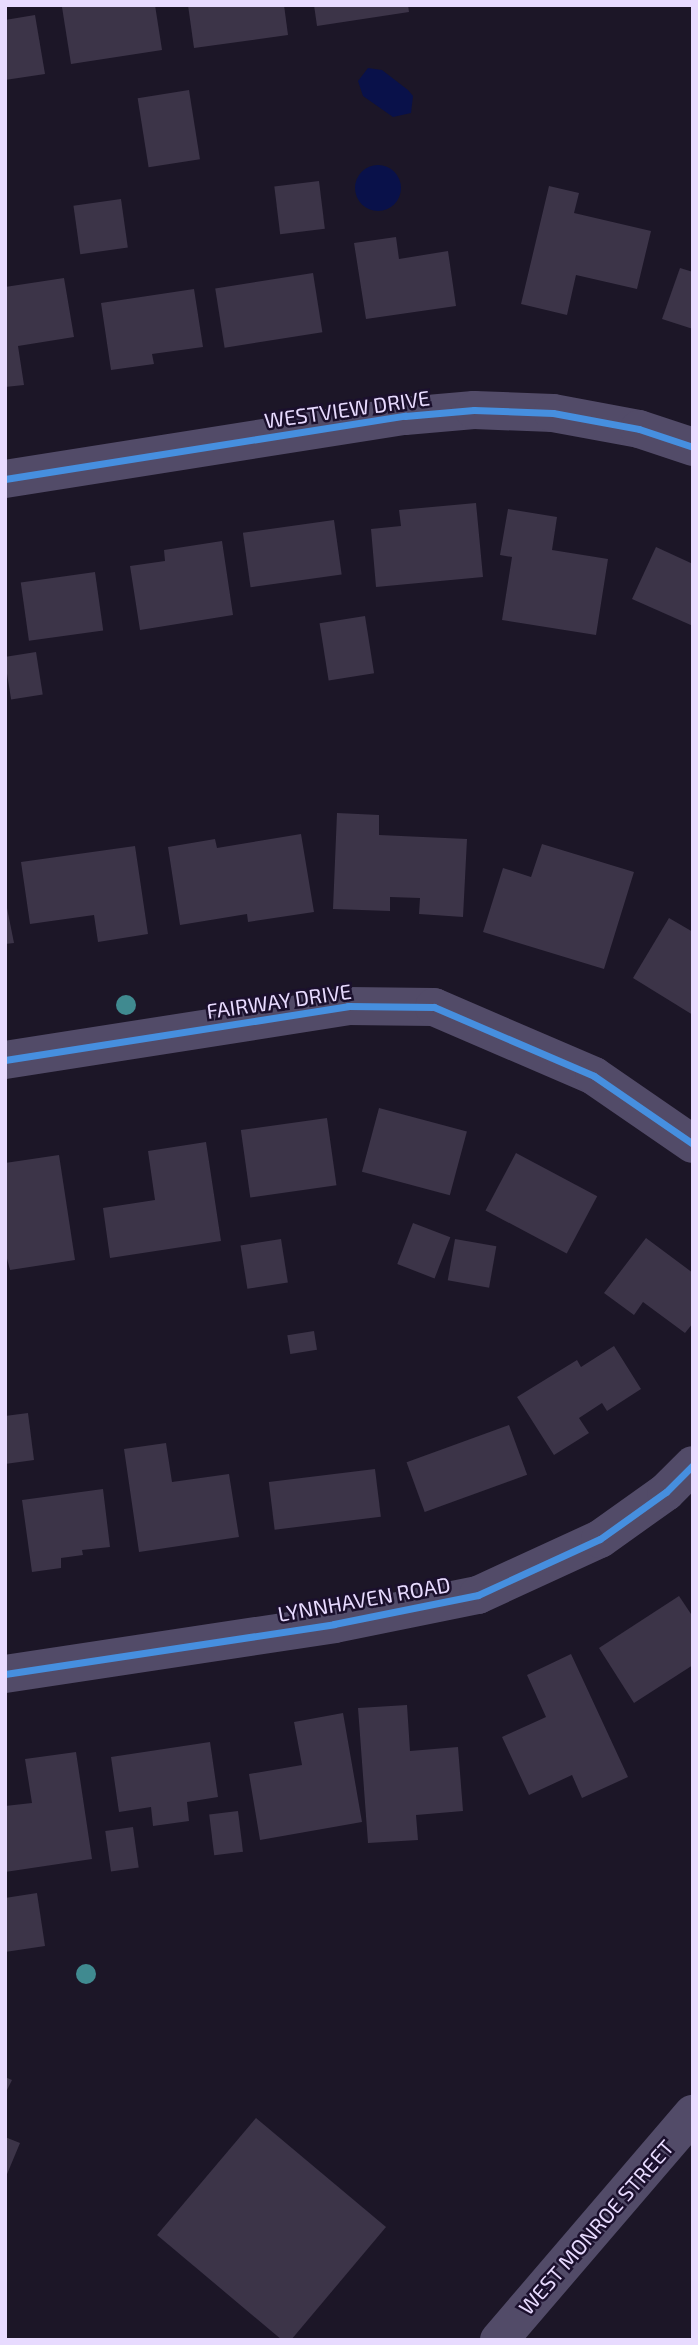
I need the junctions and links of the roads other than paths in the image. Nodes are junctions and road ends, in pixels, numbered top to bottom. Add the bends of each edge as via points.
1 (693, 447) edge
2 (5, 479) edge
3 (5, 1060) edge
4 (693, 1144) edge
5 (693, 1465) edge
6 (5, 1674) edge
7 (693, 2114) edge
8 (499, 2340) edge

1 - 2 street, WESTVIEW DRIVE via 639,429 553,413 474,410 405,416
3 - 4 street, FAIRWAY DRIVE via 348,1006 434,1007 594,1076
5 - 6 street, LYNNHAVEN ROAD via 666,1492 600,1539 478,1595 334,1624
7 - 8 street, WEST MONROE STREET

